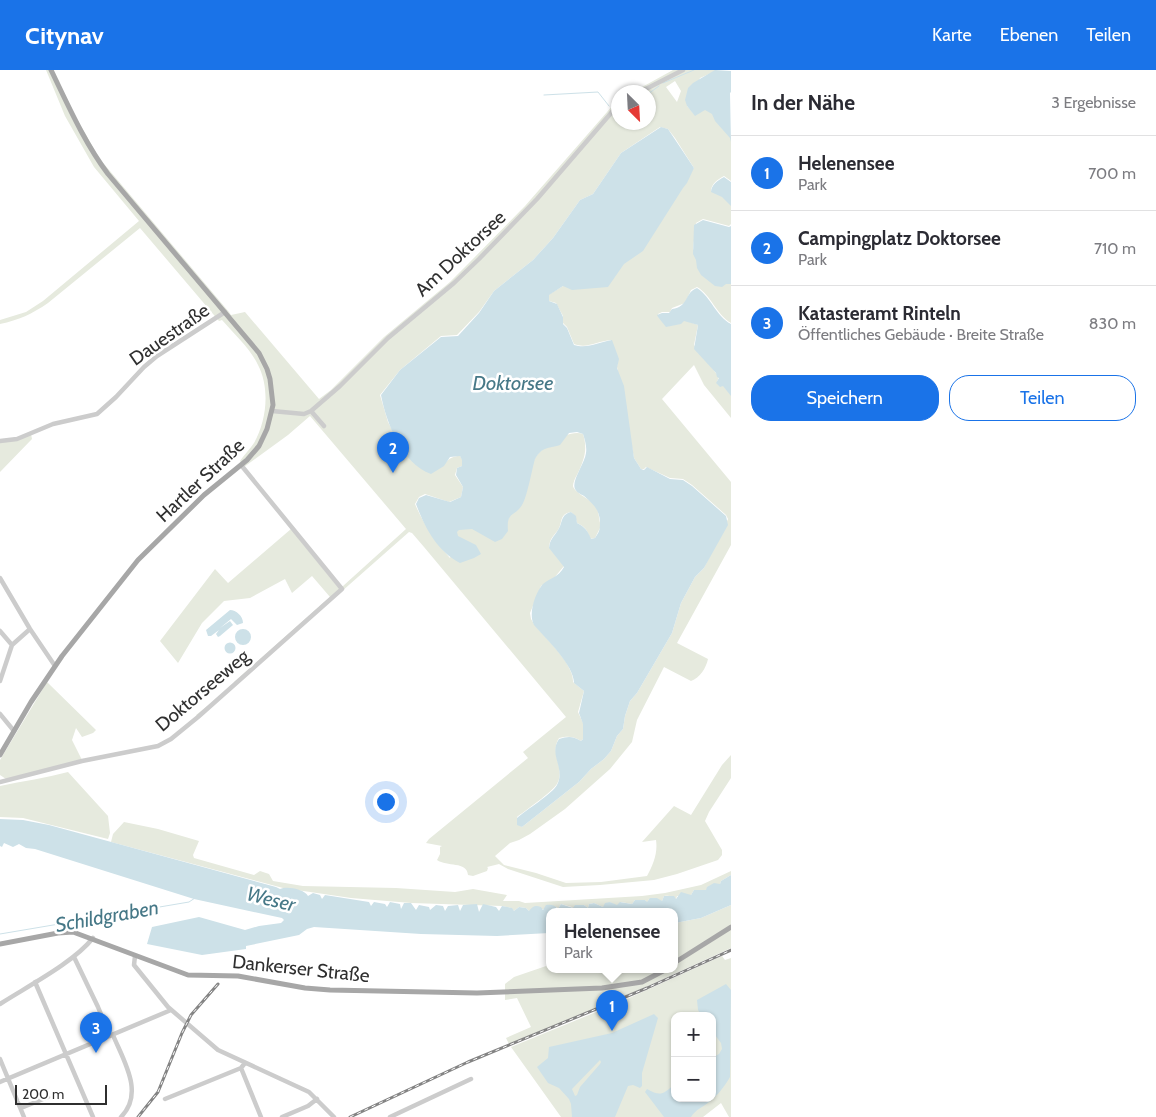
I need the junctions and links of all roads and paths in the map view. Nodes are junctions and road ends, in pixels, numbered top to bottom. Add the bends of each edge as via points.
1 (51, 70) edge
2 (683, 70) edge
3 (654, 85) edge
4 (611, 114) edge
5 (225, 312) junction
6 (272, 411) junction
7 (310, 411) junction
8 (324, 426) dead end
9 (0, 440) edge
10 (241, 465) junction
11 (0, 578) edge
12 (30, 628) junction
13 (0, 631) edge
14 (12, 645) junction
15 (54, 666) junction
16 (0, 680) edge
17 (0, 714) edge
18 (14, 731) junction
19 (0, 755) edge
20 (0, 782) edge
21 (731, 927) edge
22 (92, 938) junction
23 (0, 944) edge
24 (135, 956) junction
25 (74, 957) junction
26 (678, 960) edge
27 (659, 973) edge
28 (35, 982) junction
29 (0, 1004) edge
30 (171, 1010) junction
31 (112, 1035) junction
32 (66, 1054) junction
33 (0, 1059) edge
34 (245, 1063) junction
35 (241, 1068) junction
36 (8, 1078) junction
37 (471, 1079) dead end
38 (0, 1082) edge
39 (48, 1097) dead end
40 (166, 1099) dead end
41 (317, 1099) junction
42 (21, 1108) junction
43 (24, 1117) edge
44 (93, 1117) edge
45 (121, 1117) edge
46 (262, 1117) edge
47 (282, 1117) edge
48 (334, 1117) edge
49 (390, 1117) edge

1 - 5 main road, Hartler Straße via 108,174
2 - 3 street
4 - 7 street, Am Doktorsee via 479,259
5 - 6 main road, Hartler Straße via 264,362 272,387
5 - 9 street, Dauestraße via 157,356 97,414 53,424 18,439
6 - 7 street via 299,414
6 - 10 main road, Hartler Straße via 264,438
7 - 8 street
10 - 15 main road, Hartler Straße via 204,495 146,552
10 - 20 street, Doktorseeweg via 342,589 171,739 158,746
11 - 12 street
12 - 14 street
12 - 15 street
13 - 14 street
14 - 16 street
15 - 18 main road, Hartler Straße
17 - 18 street
18 - 19 main road, Hartler Straße
21 - 26 main road
22 - 23 main road, Dankerser Straße via 69,931
22 - 24 main road, Dankerser Straße
22 - 25 street
24 - 27 main road, Dankerser Straße via 188,975 238,976 304,988 356,991 484,993 602,988 642,982
24 - 30 street via 134,965
25 - 28 street
25 - 31 street
28 - 29 street
28 - 32 street
30 - 31 street
30 - 34 street via 218,1050
31 - 32 street
31 - 45 street via 129,1073 132,1090 129,1106
32 - 36 street
32 - 44 street
33 - 36 street
34 - 35 street
34 - 41 street via 309,1092
35 - 40 street
35 - 46 street
36 - 38 street
36 - 42 street
37 - 49 street
39 - 42 street
41 - 47 street
41 - 48 street
42 - 43 street

